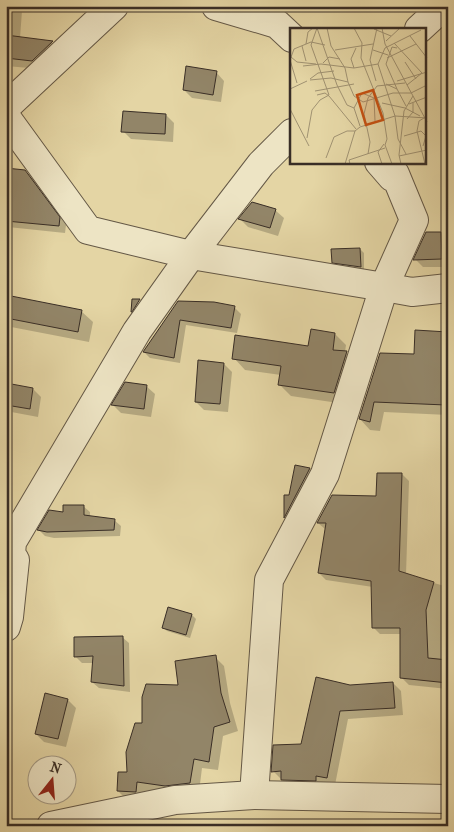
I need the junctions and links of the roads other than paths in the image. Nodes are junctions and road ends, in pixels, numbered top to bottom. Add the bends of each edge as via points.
1 (114, 6) edge
2 (216, 6) edge
3 (444, 6) edge
4 (420, 28) edge
5 (290, 36) edge
6 (6, 107) edge
7 (6, 117) edge
8 (290, 135) edge
9 (381, 164) edge
10 (191, 255) junction
11 (384, 288) junction
12 (448, 288) edge
13 (8, 555) edge
14 (6, 627) edge
15 (254, 795) junction
16 (448, 799) edge
17 (51, 826) edge

1 - 6 street
2 - 5 street via 277,24
3 - 4 street
7 - 10 street via 88,230
8 - 10 street via 261,164
9 - 11 street via 392,177 395,174 414,220
10 - 11 street
10 - 13 street via 137,331 12,542
11 - 12 street via 412,292
11 - 15 street via 325,474 269,580
13 - 14 street via 16,560
15 - 16 street
15 - 17 street via 175,800

